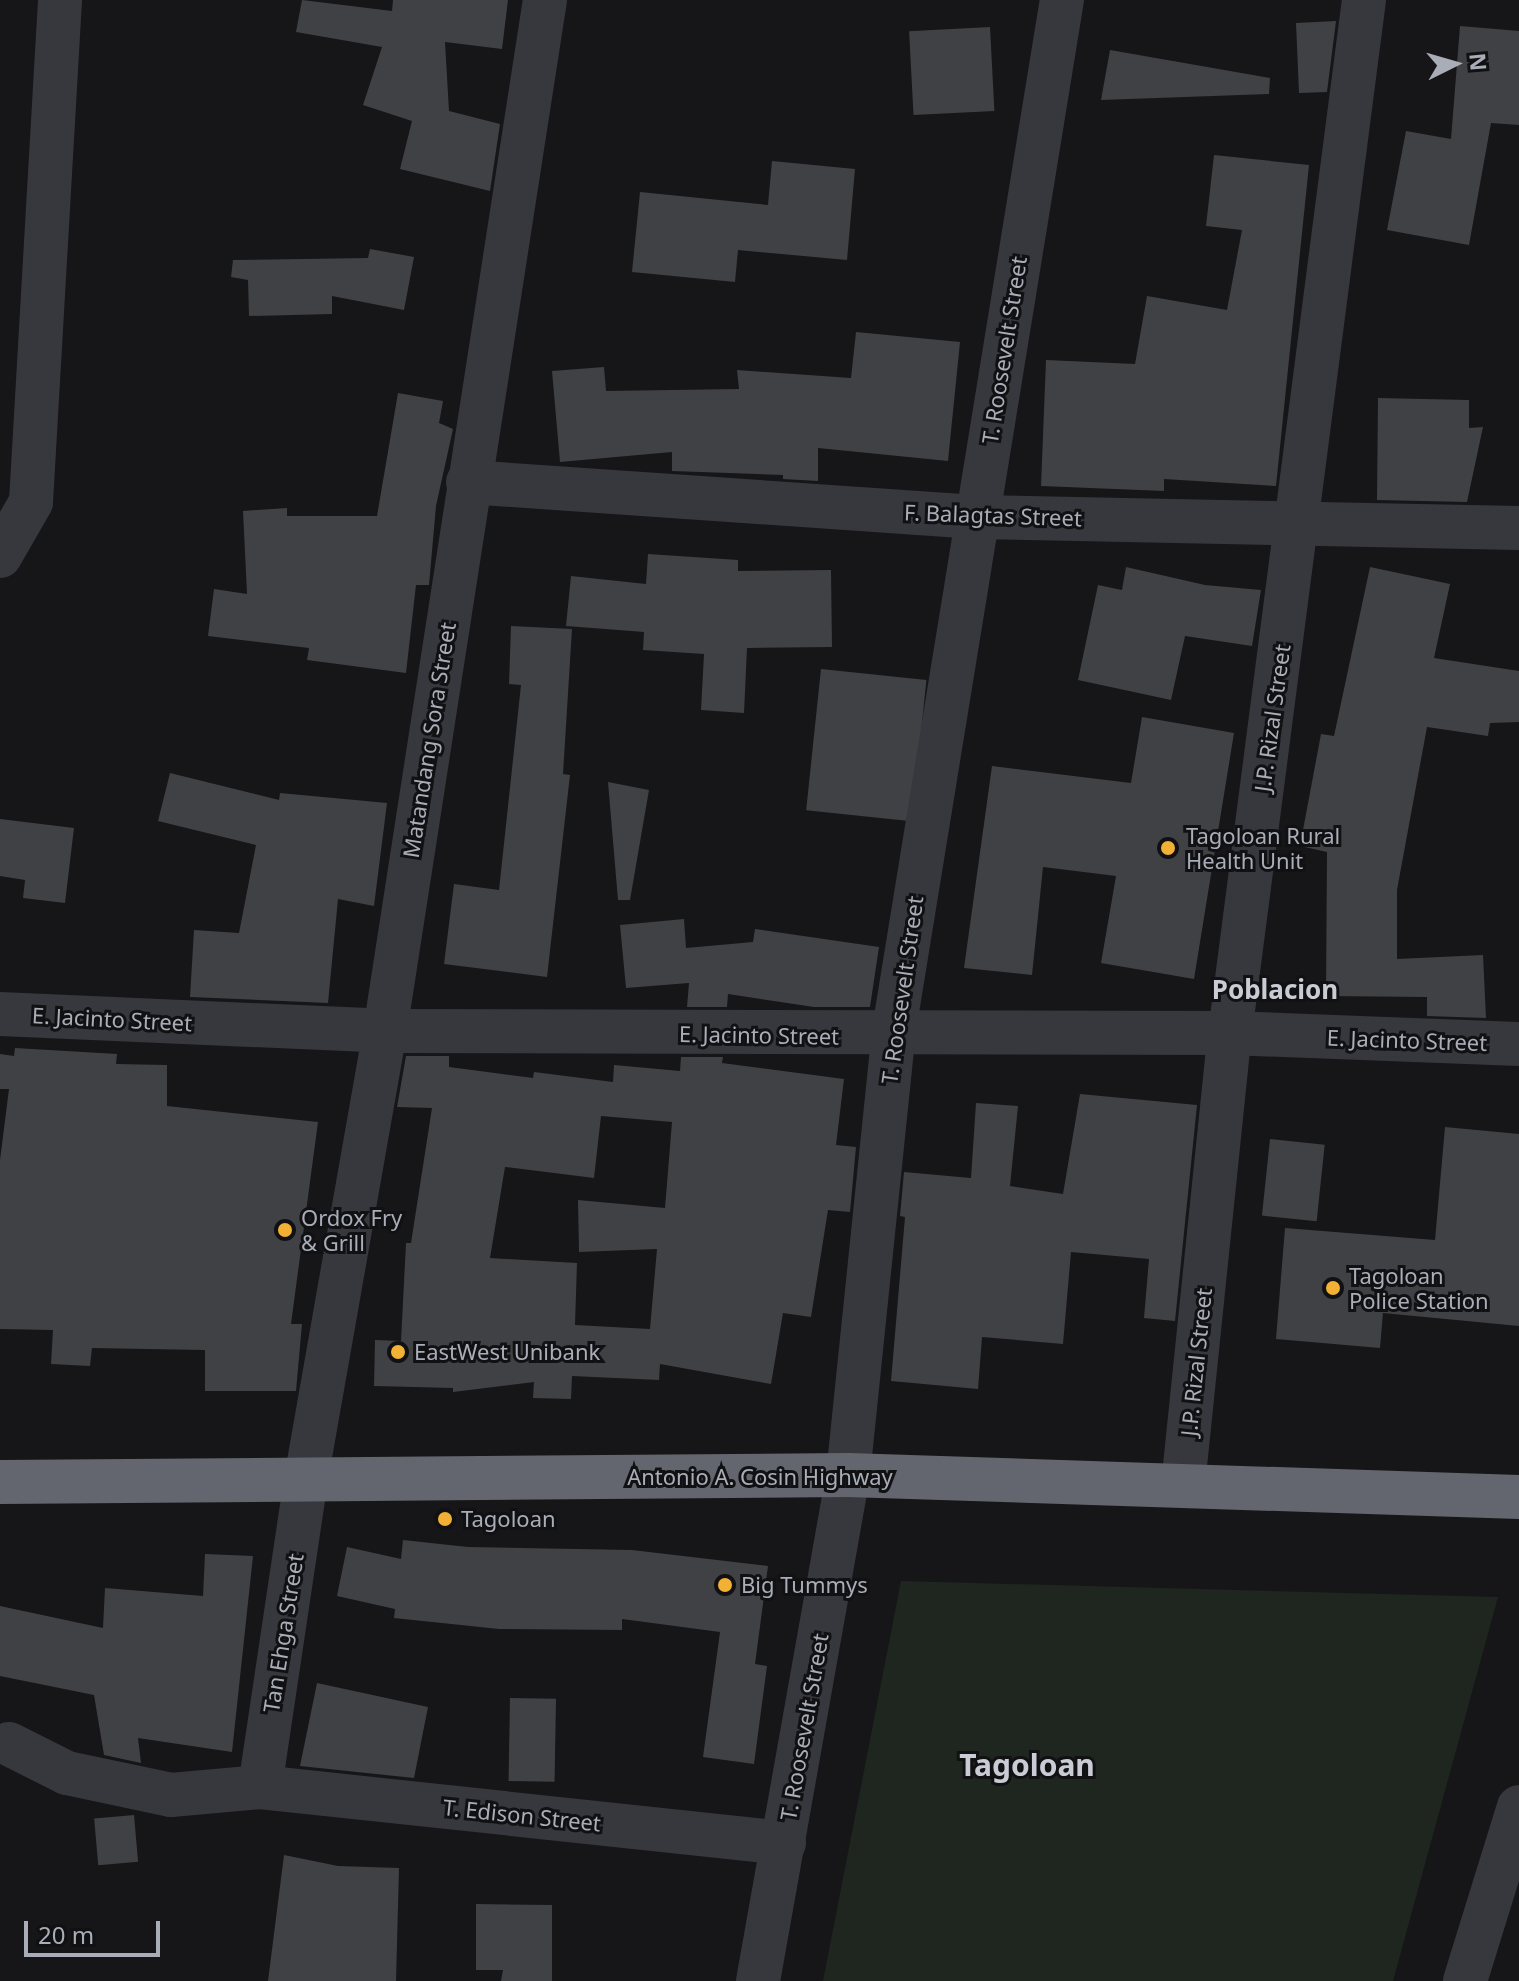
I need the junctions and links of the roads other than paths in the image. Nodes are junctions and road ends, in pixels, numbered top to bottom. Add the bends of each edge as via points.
1 (60, 0) edge
2 (545, 0) edge
3 (1062, 0) edge
4 (1364, 0) edge
5 (468, 482) junction
6 (976, 517) junction
7 (1298, 522) junction
8 (1519, 528) edge
9 (0, 556) edge
10 (0, 1014) edge
11 (385, 1031) junction
12 (1230, 1033) junction
13 (893, 1036) junction
14 (1519, 1044) edge
15 (848, 1475) junction
16 (306, 1479) junction
17 (0, 1482) edge
18 (1183, 1485) junction
19 (1519, 1497) edge
20 (9, 1744) dead end
21 (260, 1787) junction
22 (1519, 1807) edge
23 (784, 1843) junction
24 (758, 1981) edge
25 (1465, 1981) edge

1 - 9 street via 31,502
2 - 5 street, Matandang Sora Street
3 - 6 street, T. Roosevelt Street
4 - 7 street, J.P. Rizal Street
5 - 6 street, F. Balagtas Street
5 - 11 street, Matandang Sora Street
6 - 7 street, F. Balagtas Street
6 - 13 street, T. Roosevelt Street
7 - 8 street, F. Balagtas Street
7 - 12 street, J.P. Rizal Street
10 - 11 street, E. Jacinto Street
11 - 13 street, E. Jacinto Street
11 - 16 street, Matandang Sora Street
12 - 13 street, E. Jacinto Street
12 - 14 street, E. Jacinto Street
12 - 18 street, J.P. Rizal Street
13 - 15 street, T. Roosevelt Street
15 - 16 highway, Antonio A. Cosin Highway
15 - 18 highway, Antonio A. Cosin Highway
15 - 23 street, T. Roosevelt Street
16 - 17 highway, Antonio A. Cosin Highway
16 - 21 street, Tan Ehga Street
18 - 19 highway, Antonio A. Cosin Highway
20 - 21 street, T. Edison Street via 67,1773 171,1795
21 - 23 street, T. Edison Street
22 - 25 street
23 - 24 street, T. Roosevelt Street

